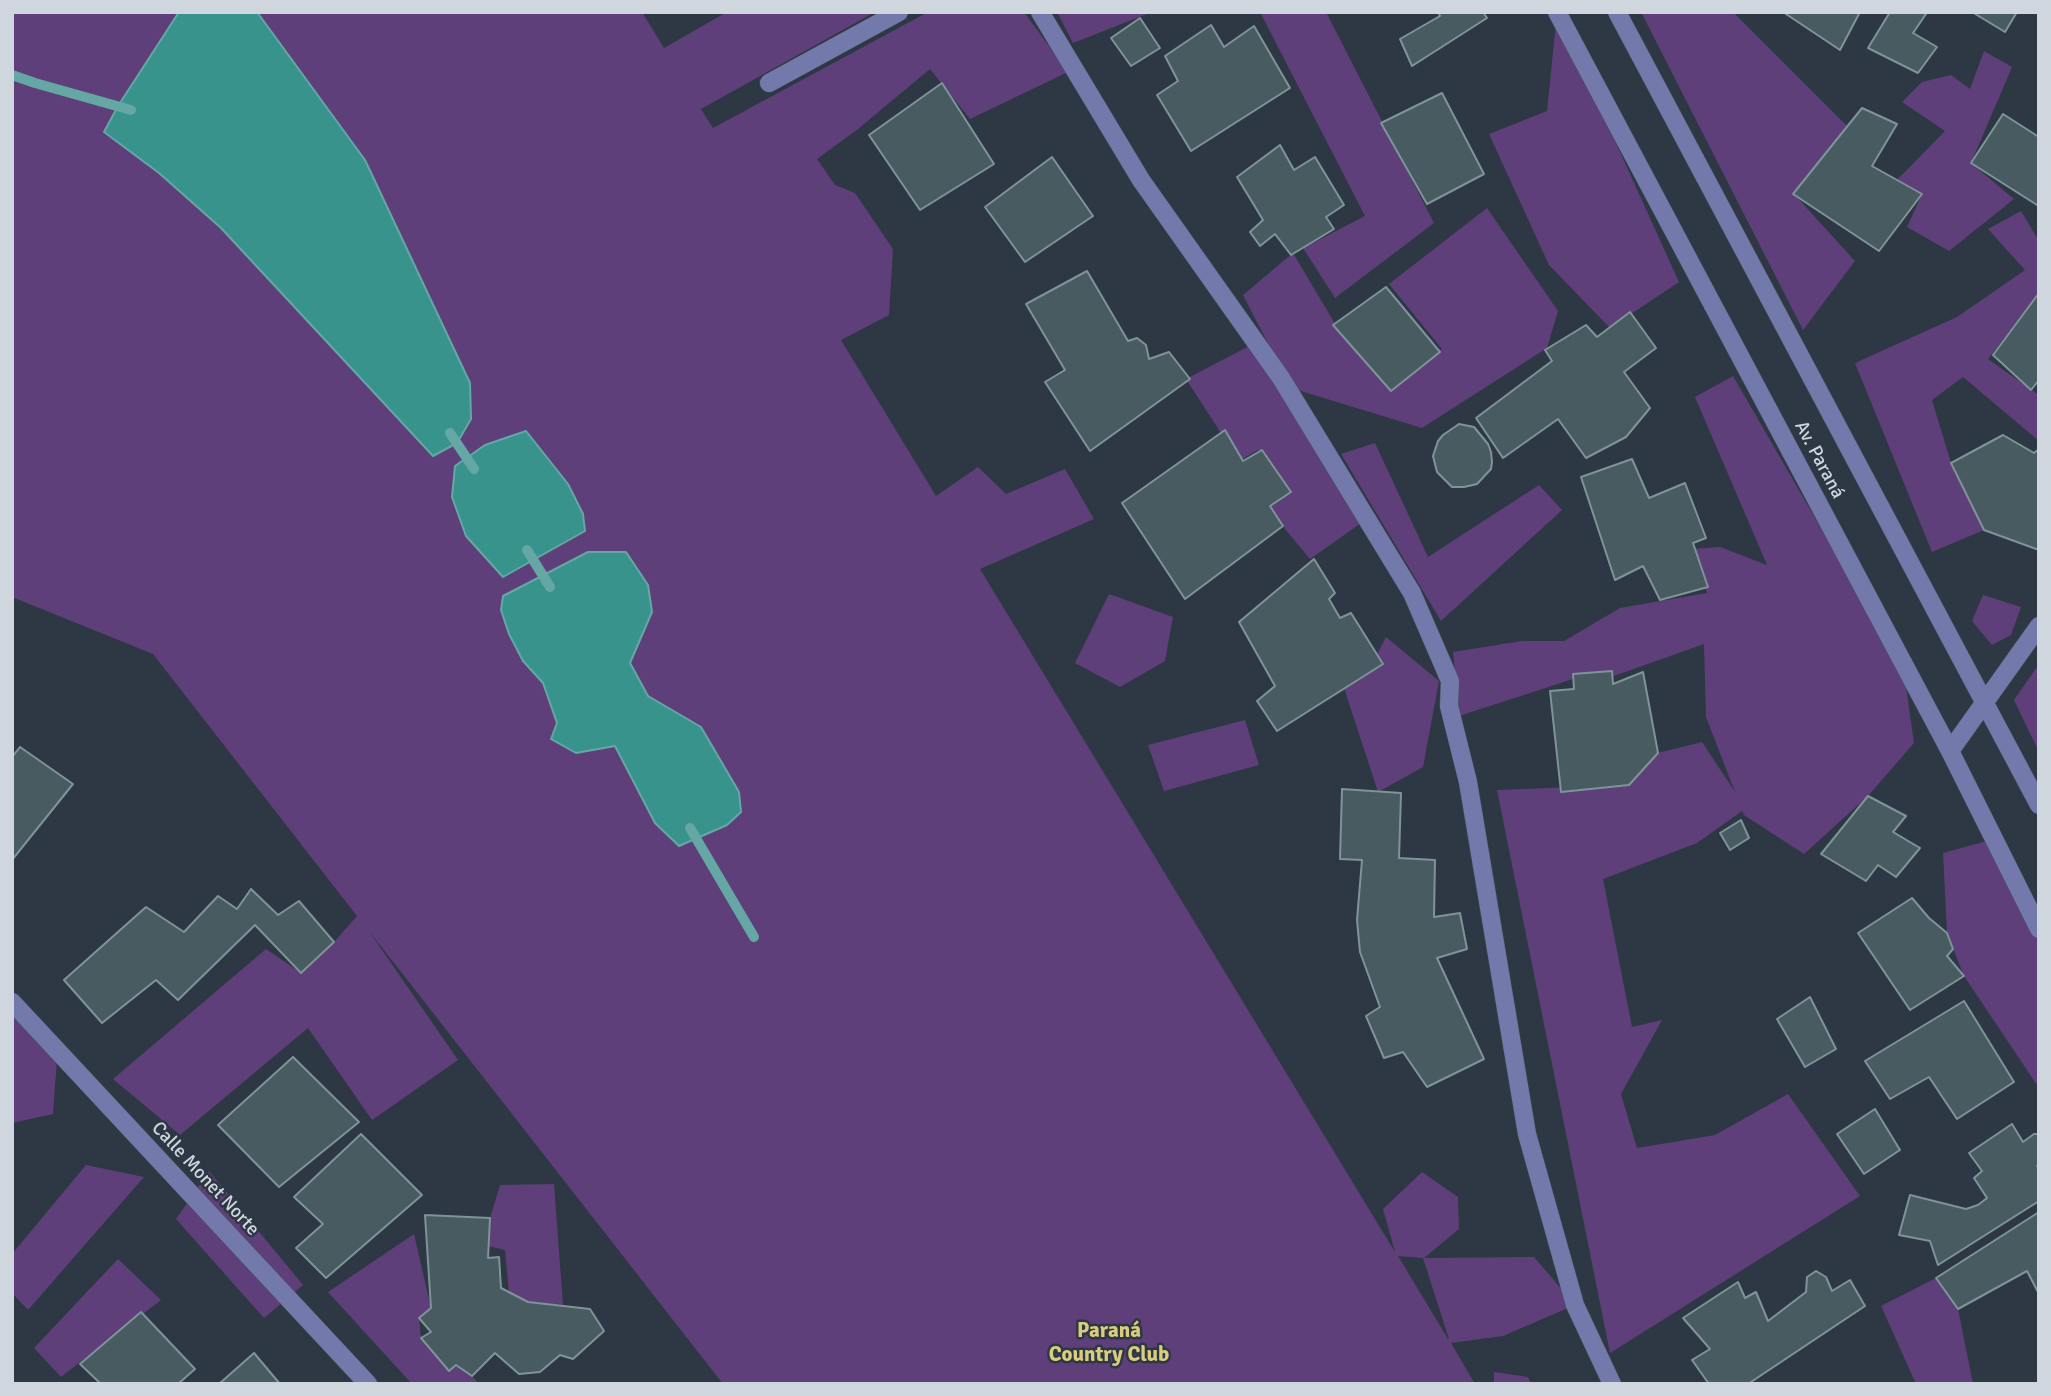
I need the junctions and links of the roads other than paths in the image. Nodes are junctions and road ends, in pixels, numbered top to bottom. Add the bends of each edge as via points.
1 (898, 12) edge
2 (1040, 12) edge
3 (1557, 12) edge
4 (1617, 12) edge
5 (769, 83) dead end
6 (2039, 626) edge
7 (1985, 704) junction
8 (1950, 751) junction
9 (2039, 805) edge
10 (2039, 929) edge
11 (12, 1002) edge
12 (368, 1384) edge
13 (1612, 1384) edge

1 - 5 street
2 - 13 street via 1141,180 1285,384 1412,593 1450,681 1449,706 1468,782 1527,1134 1575,1305
3 - 8 street, Av. Paraná
4 - 7 street, Av. Paraná
6 - 7 street
7 - 8 street
7 - 9 street, Av. Paraná
8 - 10 street, Av. Paraná
11 - 12 street, Calle Monet Norte

